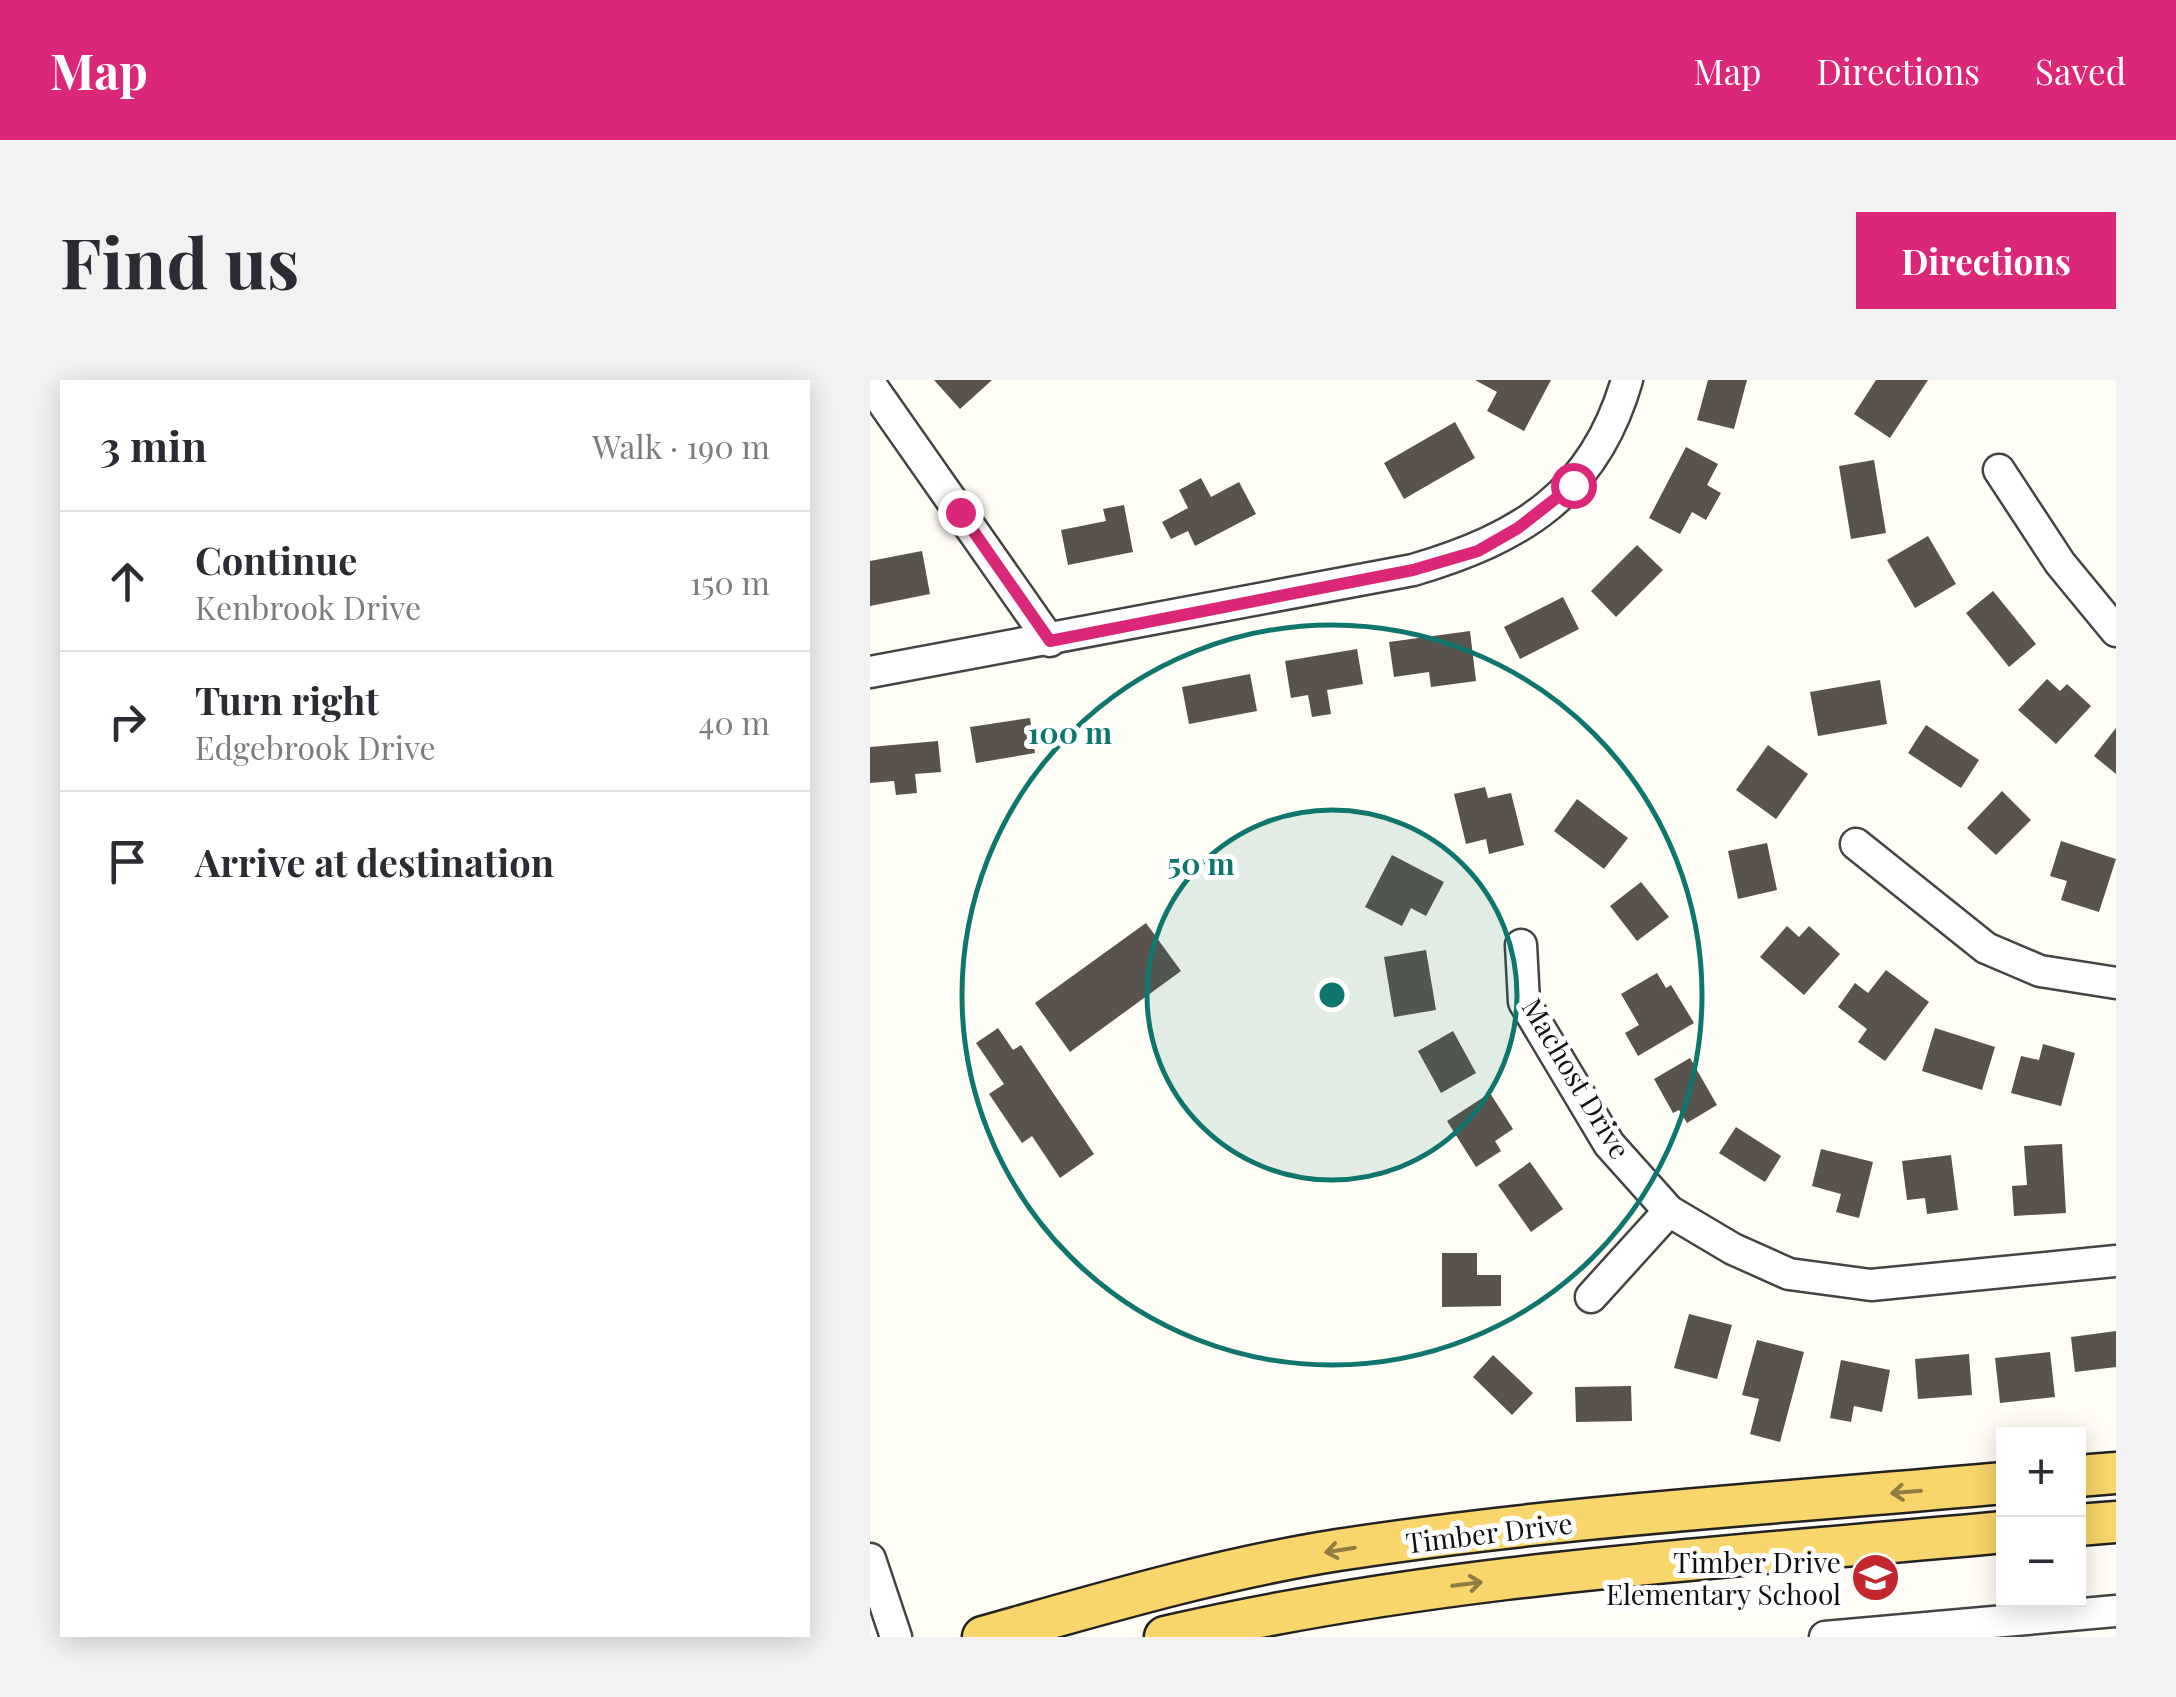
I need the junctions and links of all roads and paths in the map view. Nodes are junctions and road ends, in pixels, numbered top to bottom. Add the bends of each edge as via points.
1 (1628, 380) edge
2 (870, 384) edge
3 (1998, 470) dead end
4 (2116, 631) edge
5 (1050, 641) junction
6 (870, 672) edge
7 (1856, 844) dead end
8 (1521, 945) dead end
9 (2116, 982) edge
10 (1669, 1212) junction
11 (2116, 1261) edge
12 (1591, 1297) dead end
13 (2116, 1472) edge
14 (2086, 1475) edge
15 (1996, 1484) edge
16 (2116, 1522) edge
17 (2086, 1524) edge
18 (1996, 1533) edge
19 (870, 1560) edge
20 (2116, 1611) edge
21 (1298, 1623) edge
22 (896, 1637) edge
23 (984, 1637) edge
24 (1165, 1637) edge
25 (1826, 1637) edge

1 - 5 street via 1613,422 1573,485 1478,551 1413,570
2 - 5 street
3 - 4 street
5 - 6 street
7 - 9 street via 1986,948 2040,971
8 - 10 street, Machost Drive via 1524,1002 1609,1144
10 - 11 street, Machost Drive via 1789,1274 1870,1285
10 - 12 street
13 - 14 main road
15 -> 23 main road, Timber Drive via 1336,1550 1156,1588
16 - 17 main road
21 -> 18 main road, Timber Drive via 1519,1577
19 - 22 street
20 - 25 street
21 - 24 main road, Timber Drive

